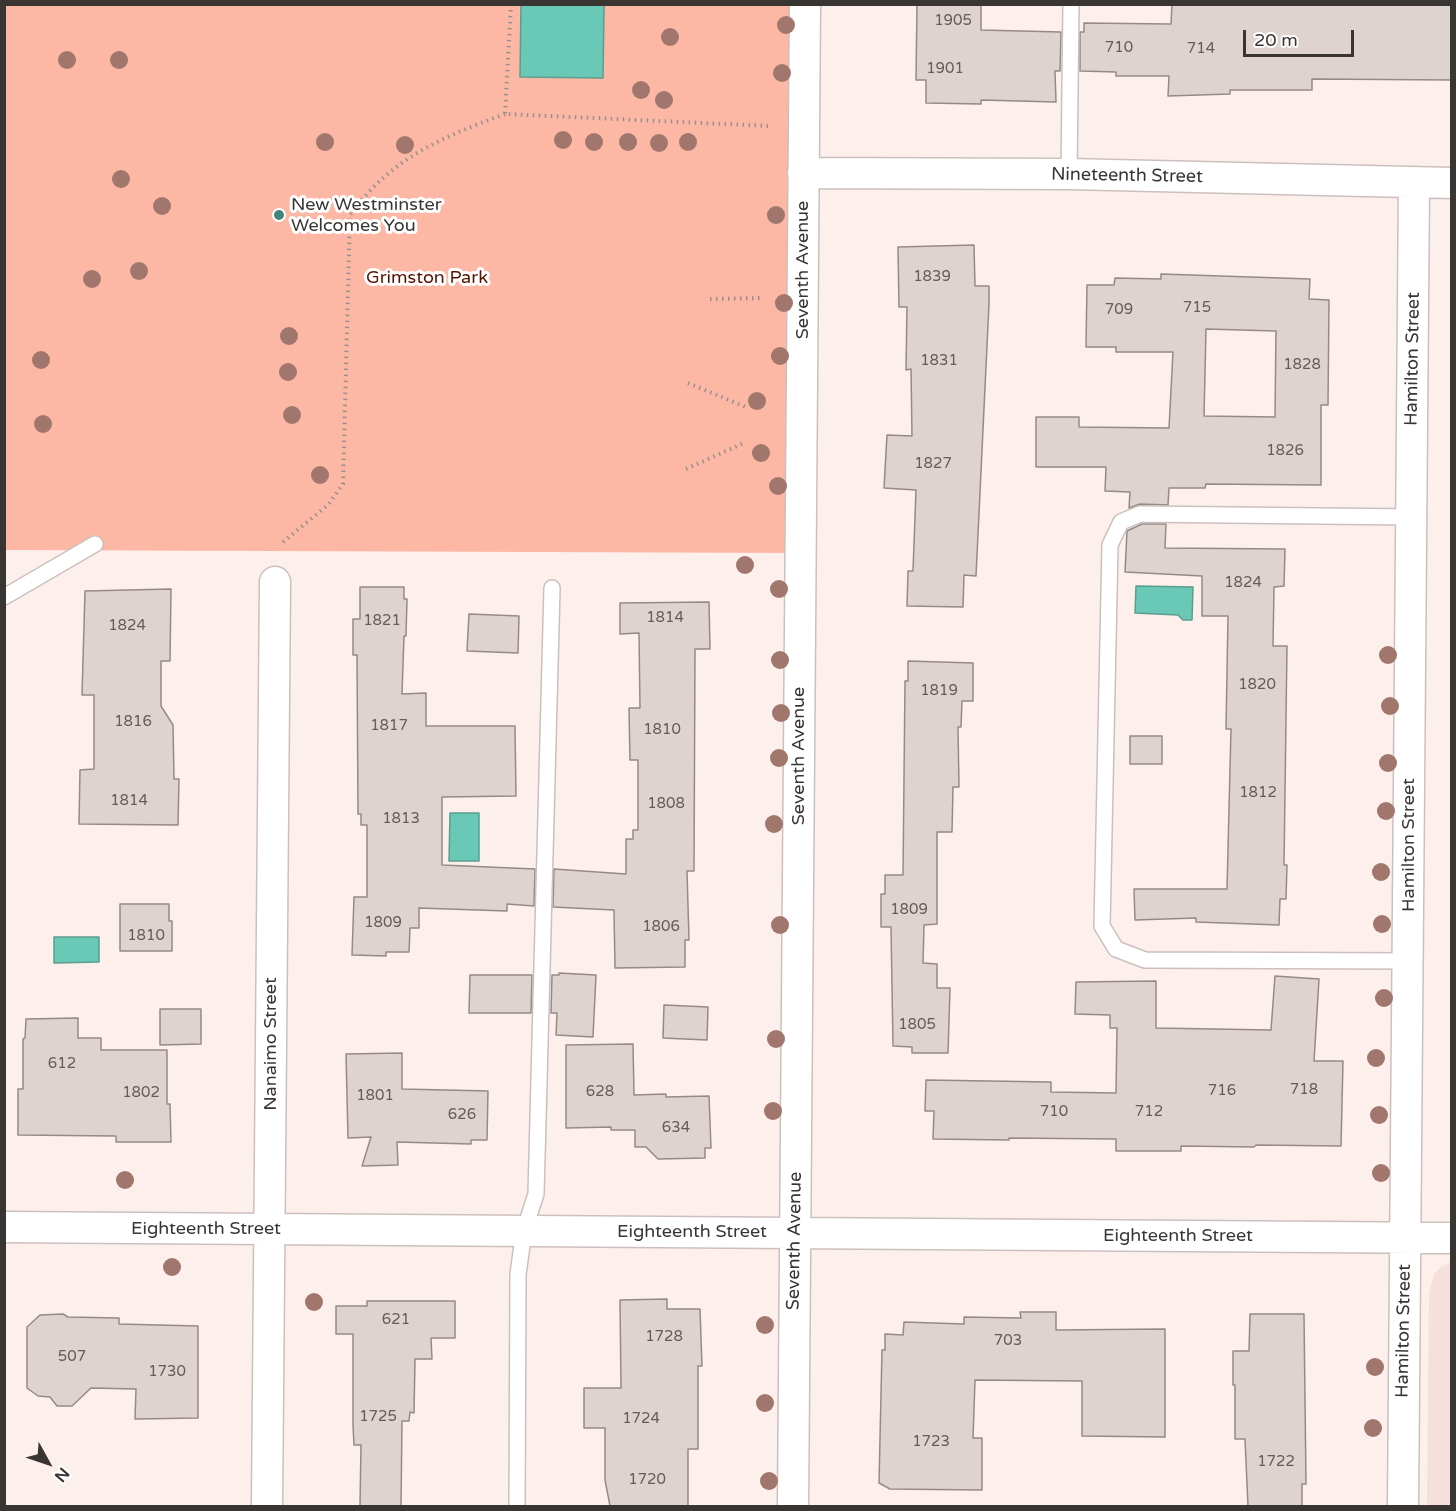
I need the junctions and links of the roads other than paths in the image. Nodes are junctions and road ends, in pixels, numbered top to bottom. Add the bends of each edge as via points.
1 (805, 4) edge
2 (1071, 4) edge
3 (803, 173) junction
4 (1069, 174) junction
5 (1414, 183) junction
6 (1452, 183) edge
7 (1411, 517) junction
8 (94, 544) dead end
9 (274, 582) dead end
10 (552, 588) dead end
11 (4, 597) edge
12 (1408, 961) junction
13 (4, 1227) edge
14 (268, 1229) junction
15 (524, 1231) junction
16 (795, 1233) junction
17 (1405, 1238) junction
18 (1452, 1238) edge
19 (267, 1506) edge
20 (517, 1506) edge
21 (793, 1506) edge
22 (1403, 1506) edge

1 - 3 street, Seventh Avenue
2 - 4 lane
3 - 4 street, Nineteenth Street
3 - 16 street, Seventh Avenue
4 - 5 street, Nineteenth Street
5 - 6 street, Nineteenth Street
5 - 7 street, Hamilton Street
7 - 12 street, Hamilton Street
7 - 12 lane via 1140,514 1121,522 1110,545 1102,926 1116,949 1145,960
8 - 11 lane
9 - 14 street, Nanaimo Street
10 - 15 lane via 536,1194
12 - 17 street, Hamilton Street
13 - 14 street, Eighteenth Street
14 - 15 street, Eighteenth Street
14 - 19 street, Nanaimo Street
15 - 16 street, Eighteenth Street
15 - 20 lane via 518,1274
16 - 17 street, Eighteenth Street
16 - 21 street, Seventh Avenue
17 - 18 street, Eighteenth Street
17 - 22 street, Hamilton Street

